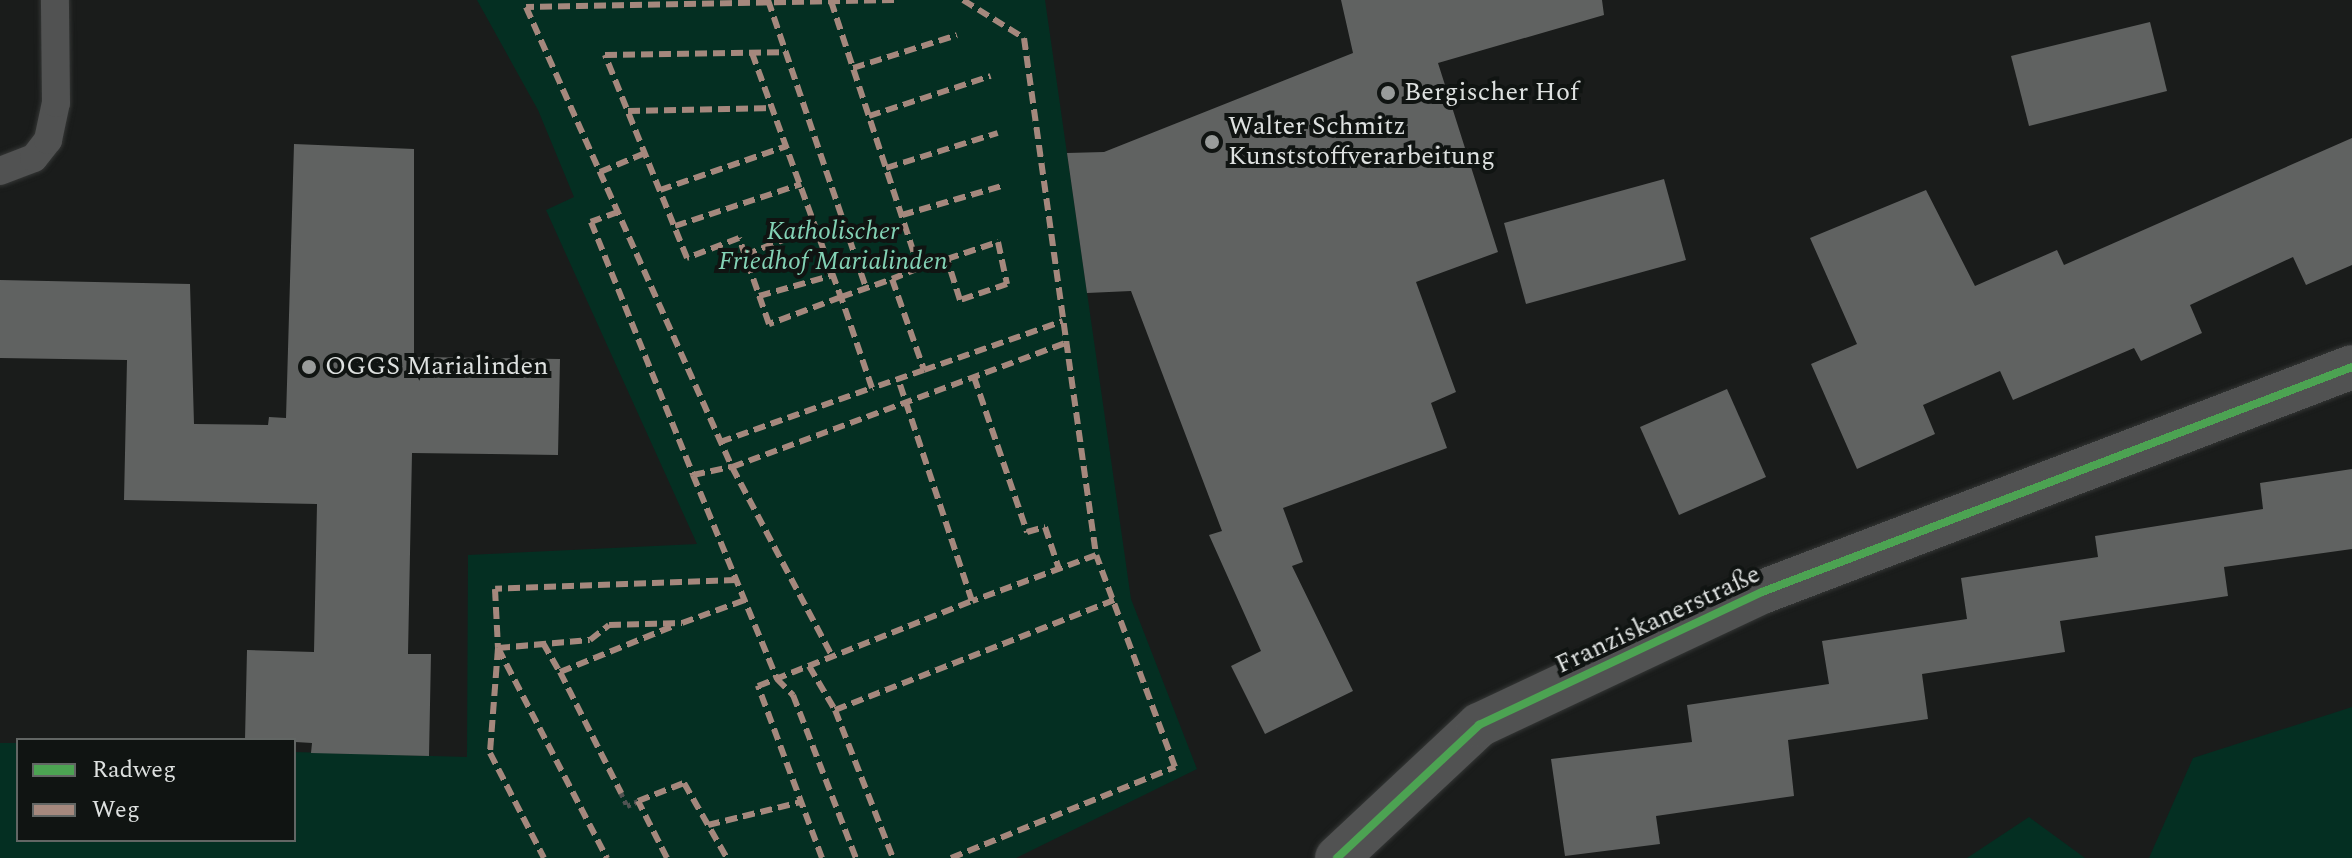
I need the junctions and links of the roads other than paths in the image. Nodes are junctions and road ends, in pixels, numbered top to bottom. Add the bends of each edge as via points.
1 (55, 0) edge
2 (0, 171) edge
3 (2352, 367) edge
4 (1337, 858) edge

1 - 2 lane via 56,103 48,140 34,158
3 - 4 street, Franziskanerstraße via 1762,592 1479,725

